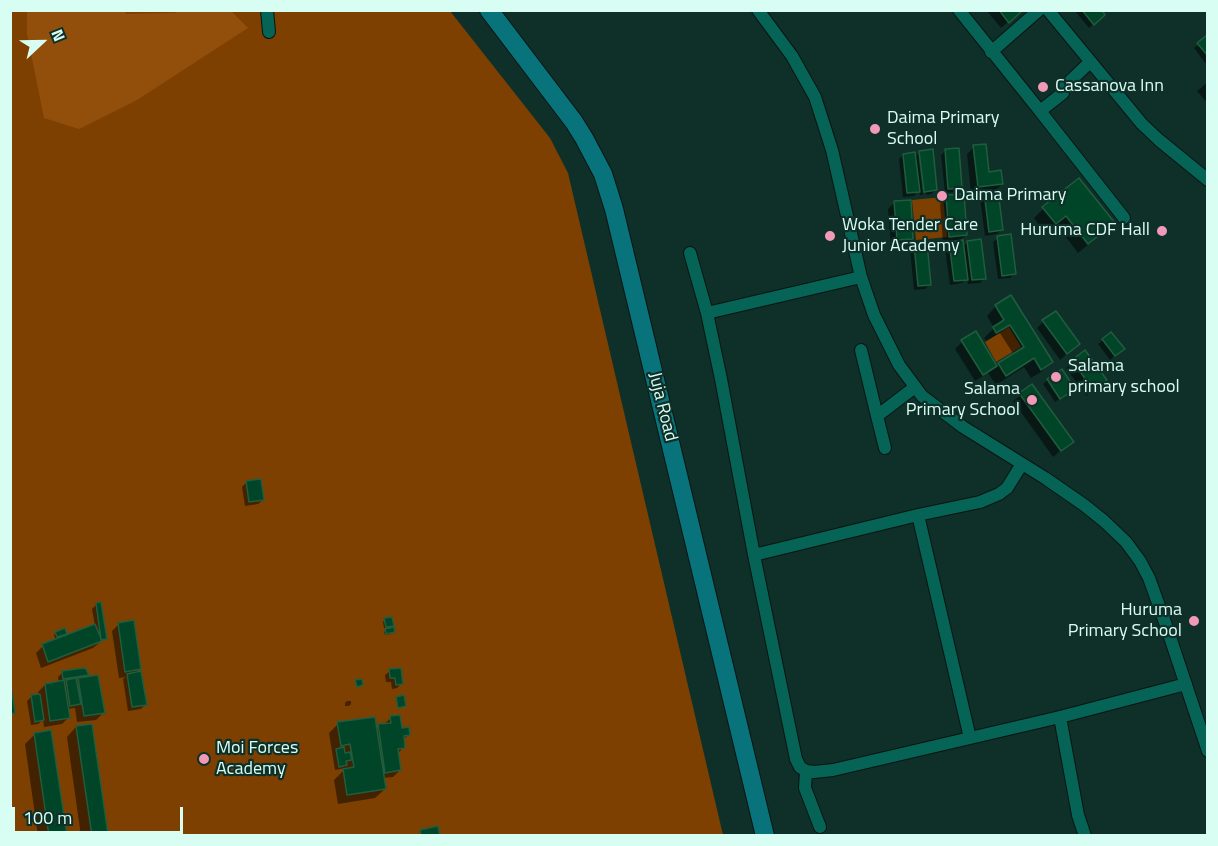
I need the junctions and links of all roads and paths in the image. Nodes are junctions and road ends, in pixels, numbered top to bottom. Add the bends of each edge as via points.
1 (267, 10) edge
2 (489, 10) edge
3 (758, 10) edge
4 (959, 10) edge
5 (1039, 10) edge
6 (1048, 10) edge
7 (270, 32) dead end
8 (992, 52) junction
9 (1090, 62) junction
10 (1040, 111) junction
11 (1208, 180) edge
12 (1124, 218) dead end
13 (690, 253) dead end
14 (861, 277) junction
15 (707, 313) junction
16 (861, 350) dead end
17 (915, 387) junction
18 (877, 416) junction
19 (885, 448) dead end
20 (1022, 464) junction
21 (918, 515) junction
22 (754, 555) junction
23 (1186, 684) junction
24 (1060, 717) junction
25 (970, 738) junction
26 (1208, 751) edge
27 (806, 771) junction
28 (819, 827) dead end
29 (765, 836) edge
30 (1085, 836) edge

1 - 7 street
2 - 29 main road, Juja Road via 574,122 606,181
3 - 14 street via 792,56 815,97 832,150
4 - 8 street
5 - 8 street
6 - 9 street
8 - 10 street
9 - 10 street via 1064,87 1063,93
9 - 11 street via 1142,124
10 - 12 street
13 - 15 street
14 - 15 street
14 - 17 street via 873,315
15 - 22 street
16 - 18 street
17 - 18 street
17 - 20 street via 963,428
18 - 19 street
20 - 21 street via 999,494 963,507
20 - 23 street via 1084,505 1126,542 1149,578
21 - 22 street
21 - 25 street
22 - 27 street via 796,759
23 - 24 street
23 - 26 street
24 - 25 street
24 - 30 street
25 - 27 street via 832,770
27 - 28 street via 805,788

